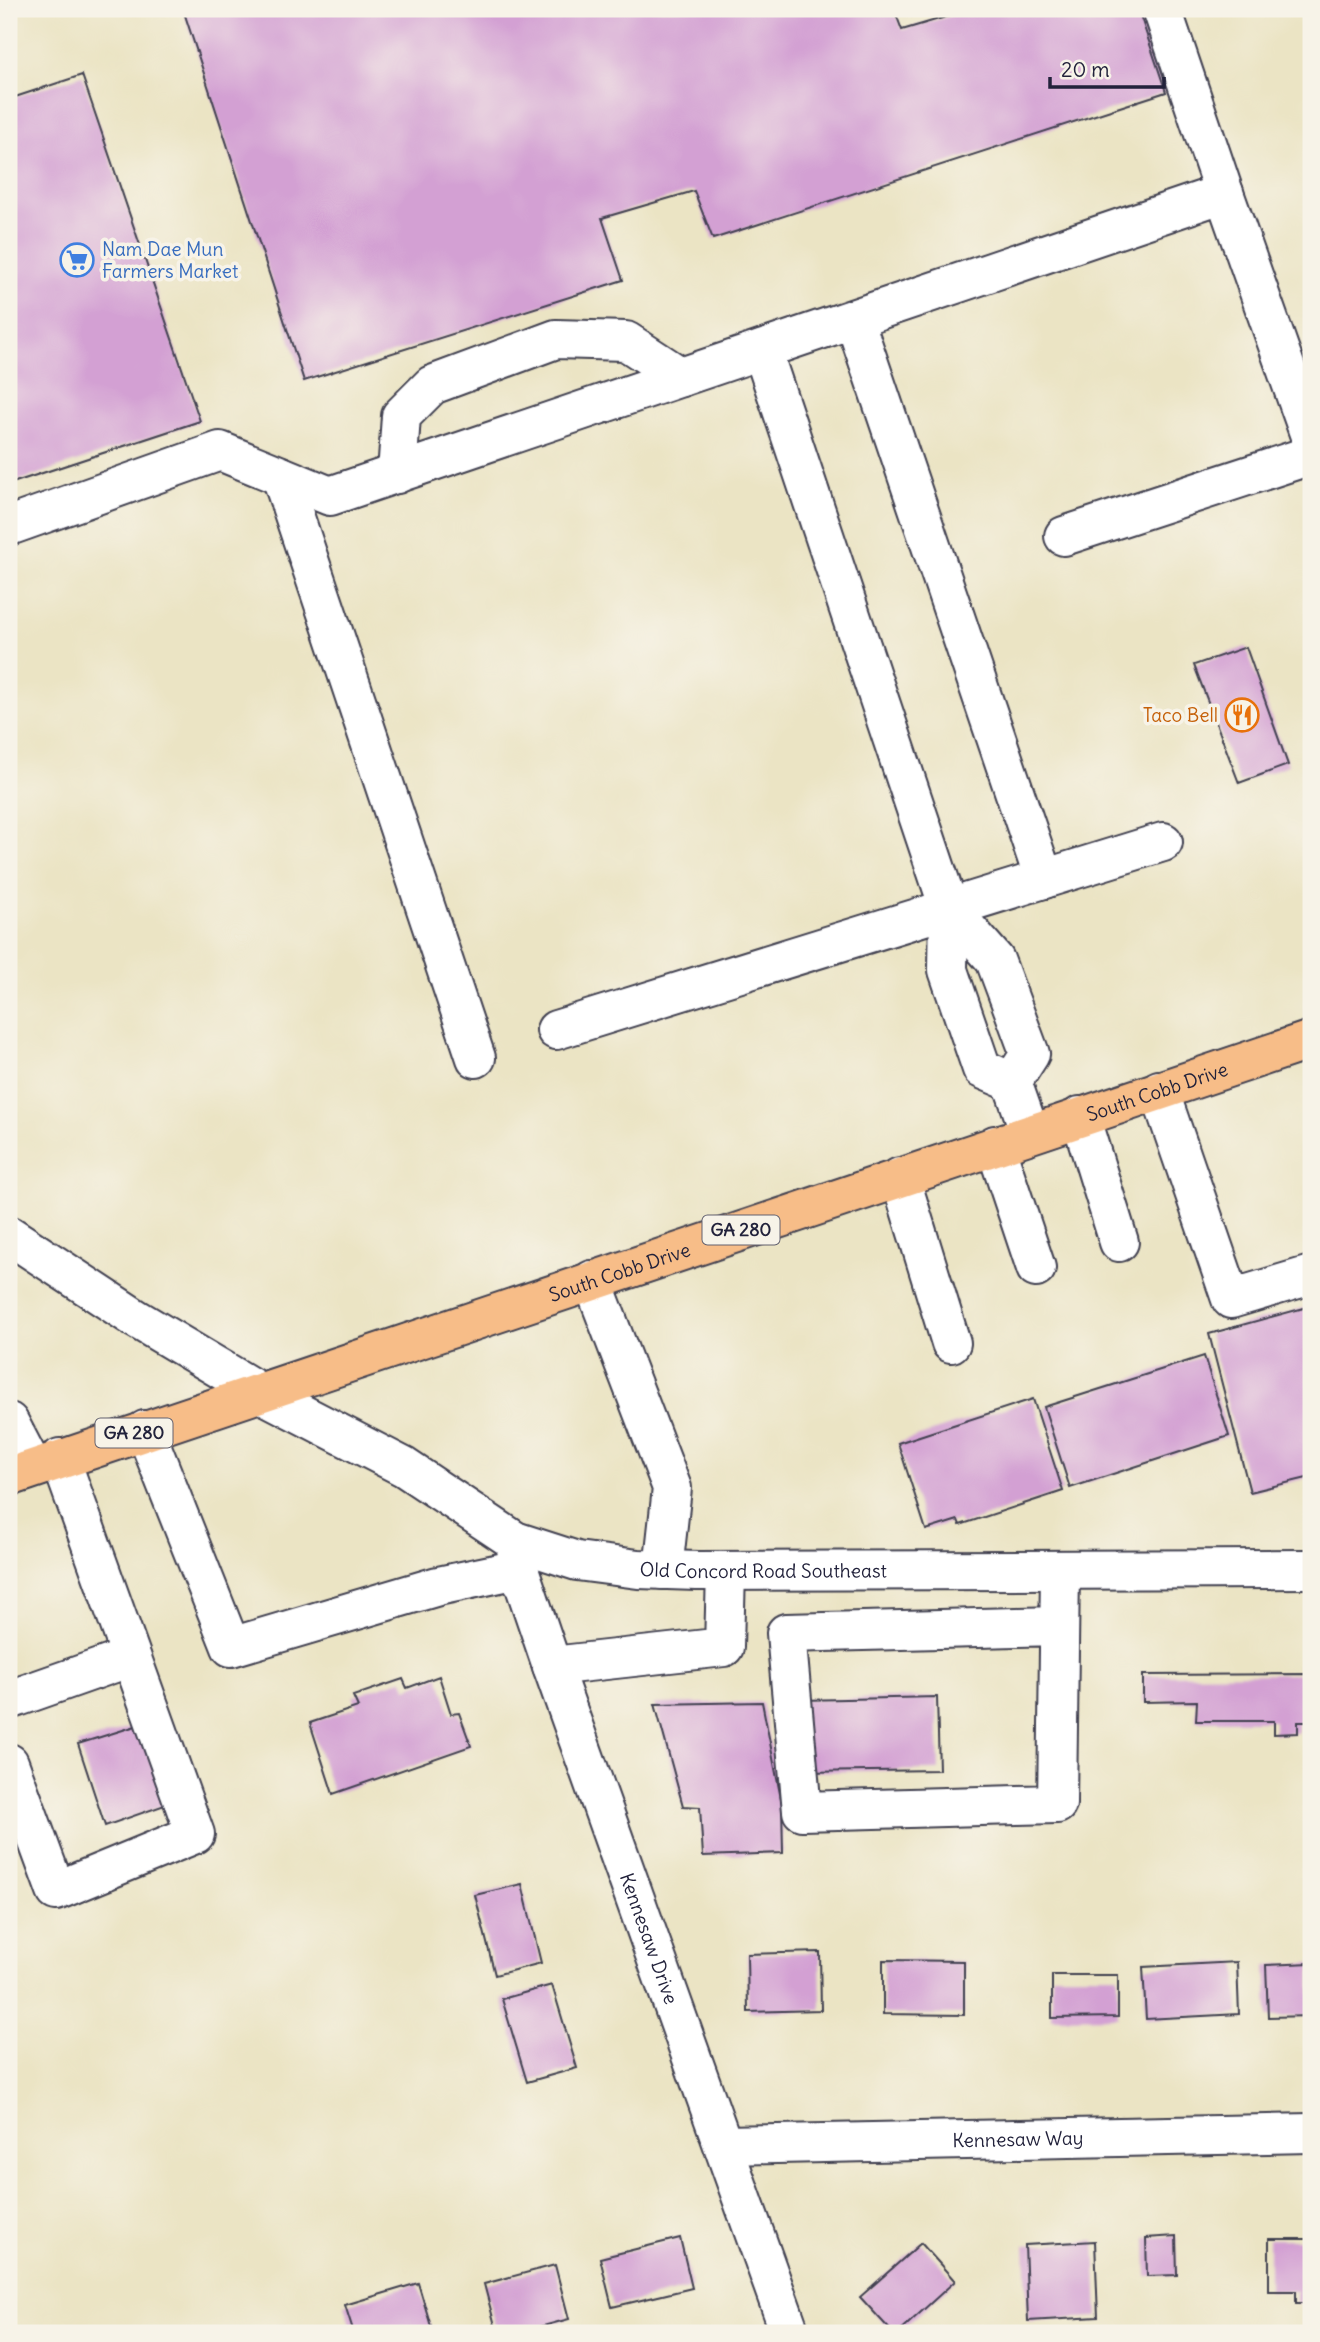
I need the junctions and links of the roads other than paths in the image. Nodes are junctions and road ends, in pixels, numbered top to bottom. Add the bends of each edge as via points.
1 (1162, 9) edge
2 (1224, 193) junction
3 (853, 318) junction
4 (762, 350) junction
5 (681, 377) junction
6 (1311, 439) edge
7 (1311, 454) edge
8 (397, 474) junction
9 (281, 476) junction
10 (9, 526) edge
11 (1063, 536) dead end
12 (1163, 842) dead end
13 (1044, 879) junction
14 (949, 908) junction
15 (556, 1030) dead end
16 (1311, 1040) edge
17 (476, 1058) dead end
18 (1159, 1090) junction
19 (1080, 1116) junction
20 (1030, 1133) junction
21 (995, 1145) junction
22 (900, 1177) junction
23 (9, 1235) edge
24 (1119, 1242) dead end
25 (1036, 1268) dead end
26 (1311, 1275) edge
27 (592, 1280) junction
28 (951, 1343) dead end
29 (259, 1392) junction
30 (9, 1422) edge
31 (145, 1430) junction
32 (34, 1468) edge
33 (517, 1555) junction
34 (1311, 1569) edge
35 (663, 1570) junction
36 (1060, 1570) junction
37 (726, 1571) junction
38 (1059, 1626) junction
39 (131, 1657) junction
40 (552, 1667) junction
41 (9, 1700) edge
42 (9, 1763) edge
43 (1311, 2133) edge
44 (724, 2145) junction
45 (790, 2333) edge

1 - 2 street
2 - 3 street
2 - 6 street
3 - 4 street
3 - 13 street
4 - 5 street
4 - 14 street
5 - 8 street
5 - 8 street via 626,341 556,340 432,385 401,416
7 - 11 street
8 - 9 street via 330,496
9 - 10 street via 220,451
9 - 17 street
12 - 13 street
13 - 14 street
14 - 15 street
14 - 20 street via 947,970 982,1069 1012,1082
16 - 18 main road, South Cobb Drive / GA 280
18 - 19 main road, South Cobb Drive / GA 280
18 - 26 street via 1231,1299
19 - 20 main road, South Cobb Drive / GA 280
19 - 24 street
20 - 21 main road, South Cobb Drive / GA 280
21 - 22 main road, South Cobb Drive / GA 280
21 - 25 street
22 - 27 main road, South Cobb Drive / GA 280
22 - 28 street
23 - 29 street, Old Concord Road Southeast
27 - 29 main road, South Cobb Drive / GA 280
27 - 35 street via 672,1488
29 - 31 main road, South Cobb Drive / GA 280
29 - 33 street, Old Concord Road Southeast via 404,1467
30 - 32 street
31 - 32 main road, South Cobb Drive / GA 280
31 - 33 street via 230,1647 438,1586
32 - 39 street
33 - 35 street, Old Concord Road Southeast
33 - 40 street, Kennesaw Drive
34 - 36 street, Old Concord Road Southeast
35 - 37 street, Old Concord Road Southeast
36 - 37 street, Old Concord Road Southeast
36 - 38 street
37 - 40 street via 723,1647
38 - 38 street via 1057,1804 802,1811 786,1633
39 - 41 street
39 - 42 street via 195,1834 56,1891
40 - 44 street, Kennesaw Drive
43 - 44 street, Kennesaw Way
44 - 45 street, Kennesaw Drive

